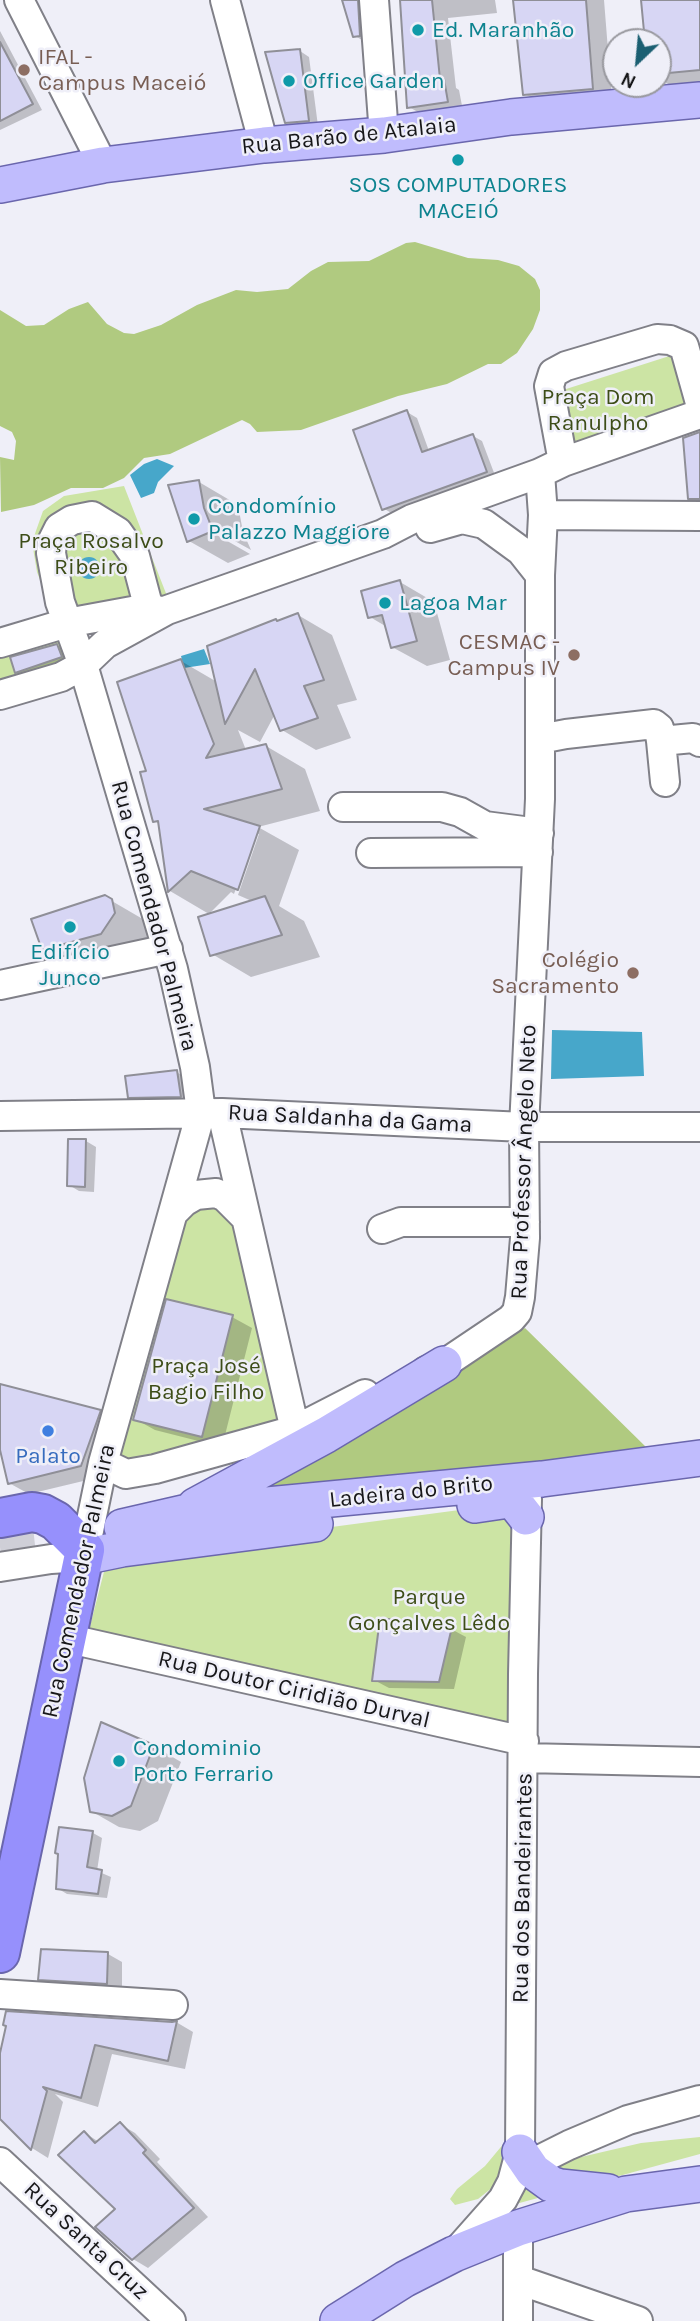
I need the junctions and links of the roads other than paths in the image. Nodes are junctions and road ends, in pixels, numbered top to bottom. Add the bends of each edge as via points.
1 (19, 0) edge
2 (225, 0) edge
3 (374, 0) edge
4 (700, 100) edge
5 (384, 135) junction
6 (264, 145) junction
7 (103, 165) junction
8 (0, 185) edge
9 (700, 403) edge
10 (700, 414) edge
11 (551, 468) junction
12 (481, 494) junction
13 (543, 515) junction
14 (700, 516) edge
15 (484, 524) junction
16 (383, 534) junction
17 (540, 575) junction
18 (158, 610) junction
19 (67, 622) junction
20 (0, 643) edge
21 (83, 665) junction
22 (0, 695) edge
23 (540, 739) junction
24 (661, 741) junction
25 (700, 742) edge
26 (664, 782) dead end
27 (343, 807) dead end
28 (470, 820) junction
29 (538, 842) junction
30 (461, 852) junction
31 (371, 853) dead end
32 (168, 949) junction
33 (0, 985) edge
34 (211, 1113) junction
35 (0, 1116) edge
36 (524, 1127) junction
37 (700, 1127) edge
38 (173, 1213) junction
39 (245, 1217) junction
40 (525, 1222) junction
41 (382, 1229) dead end
42 (444, 1364) junction
43 (295, 1430) junction
44 (700, 1458) edge
45 (103, 1463) junction
46 (526, 1495) junction
47 (183, 1513) junction
48 (0, 1518) edge
49 (122, 1527) tunnel mouth
50 (84, 1554) junction
51 (0, 1567) edge
52 (65, 1638) junction
53 (524, 1749) junction
54 (700, 1762) edge
55 (0, 1952) edge
56 (0, 1994) edge
57 (173, 2005) dead end
58 (700, 2100) edge
59 (525, 2159) junction
60 (0, 2162) edge
61 (700, 2184) edge
62 (626, 2194) junction
63 (518, 2228) junction
64 (454, 2254) junction
65 (519, 2280) junction
66 (171, 2321) edge
67 (338, 2321) edge
68 (517, 2321) edge
69 (638, 2321) edge

1 - 7 street
2 - 6 street
3 - 5 street
4 - 5 main road, Rua Barão de Atalaia via 511,117
5 - 6 main road, Rua Barão de Atalaia
6 - 7 main road, Rua Barão de Atalaia
7 - 8 main road, Rua Barão de Atalaia
9 - 11 street, Rua Professor Ângelo Neto via 684,346 670,340 657,339 558,369 549,379
10 - 11 street
11 - 12 street
11 - 13 street, Rua Professor Ângelo Neto
12 - 15 street
12 - 16 street
13 - 14 street
13 - 17 street, Rua Professor Ângelo Neto
15 - 16 street via 462,519 409,534
15 - 17 street via 521,551
16 - 18 street
17 - 23 street, Rua Professor Ângelo Neto
18 - 19 street
18 - 19 street via 135,556 118,532 92,516 59,528 52,542
18 - 21 street via 105,644
19 - 20 street
19 - 21 street, Rua Comendador Palmeira
21 - 22 street via 61,677
21 - 32 street, Rua Comendador Palmeira
23 - 24 street via 654,724
23 - 29 street, Rua Professor Ângelo Neto
24 - 25 street via 693,738
24 - 26 street
27 - 28 street via 442,807
28 - 29 street
28 - 30 street
29 - 30 street
29 - 36 street, Rua Professor Ângelo Neto
30 - 31 street
32 - 33 street
32 - 34 street, Rua Comendador Palmeira via 195,1067
34 - 35 street, Rua Saldanha da Gama
34 - 36 street, Rua Saldanha da Gama
34 - 38 street, Rua Comendador Palmeira
34 - 39 street, Rua Comendador Palmeira
36 - 37 street, Rua Saldanha da Gama
36 - 40 street, Rua Professor Ângelo Neto
38 - 39 street via 196,1195 216,1192
38 - 45 street, Rua Comendador Palmeira
39 - 43 street, Rua Comendador Palmeira
40 - 41 street via 401,1222
40 - 42 street, Rua Professor Ângelo Neto via 517,1312
42 - 43 street, Rua Professor Ângelo Neto via 370,1392
42 - 47 main road
43 - 45 street, Rua Professor Ângelo Neto via 135,1474
44 - 46 main road, Ladeira do Brito
45 - 50 street, Rua Comendador Palmeira
46 - 47 main road, Ladeira do Brito
46 - 50 main road, Ladeira do Brito via 515,1503 509,1500
46 - 53 street, Rua dos Bandeirantes
47 - 49 main road, Ladeira do Brito
48 - 50 highway via 43,1514 57,1521
50 - 51 street
50 - 52 highway, Rua Comendador Palmeira
52 - 53 street, Rua Doutor Ciridião Durval
52 - 55 highway, Rua Comendador Palmeira
53 - 54 street, Rua Doutor Ciridião Durval
53 - 59 street, Rua dos Bandeirantes
56 - 57 street
58 - 59 street via 628,2120
59 - 62 main road via 544,2180 560,2187
59 - 64 street, Rua dos Bandeirantes via 503,2199
60 - 66 street, Rua Santa Cruz
61 - 62 main road
62 - 63 main road
63 - 64 main road
63 - 65 street
64 - 67 main road
65 - 68 street
65 - 69 street

